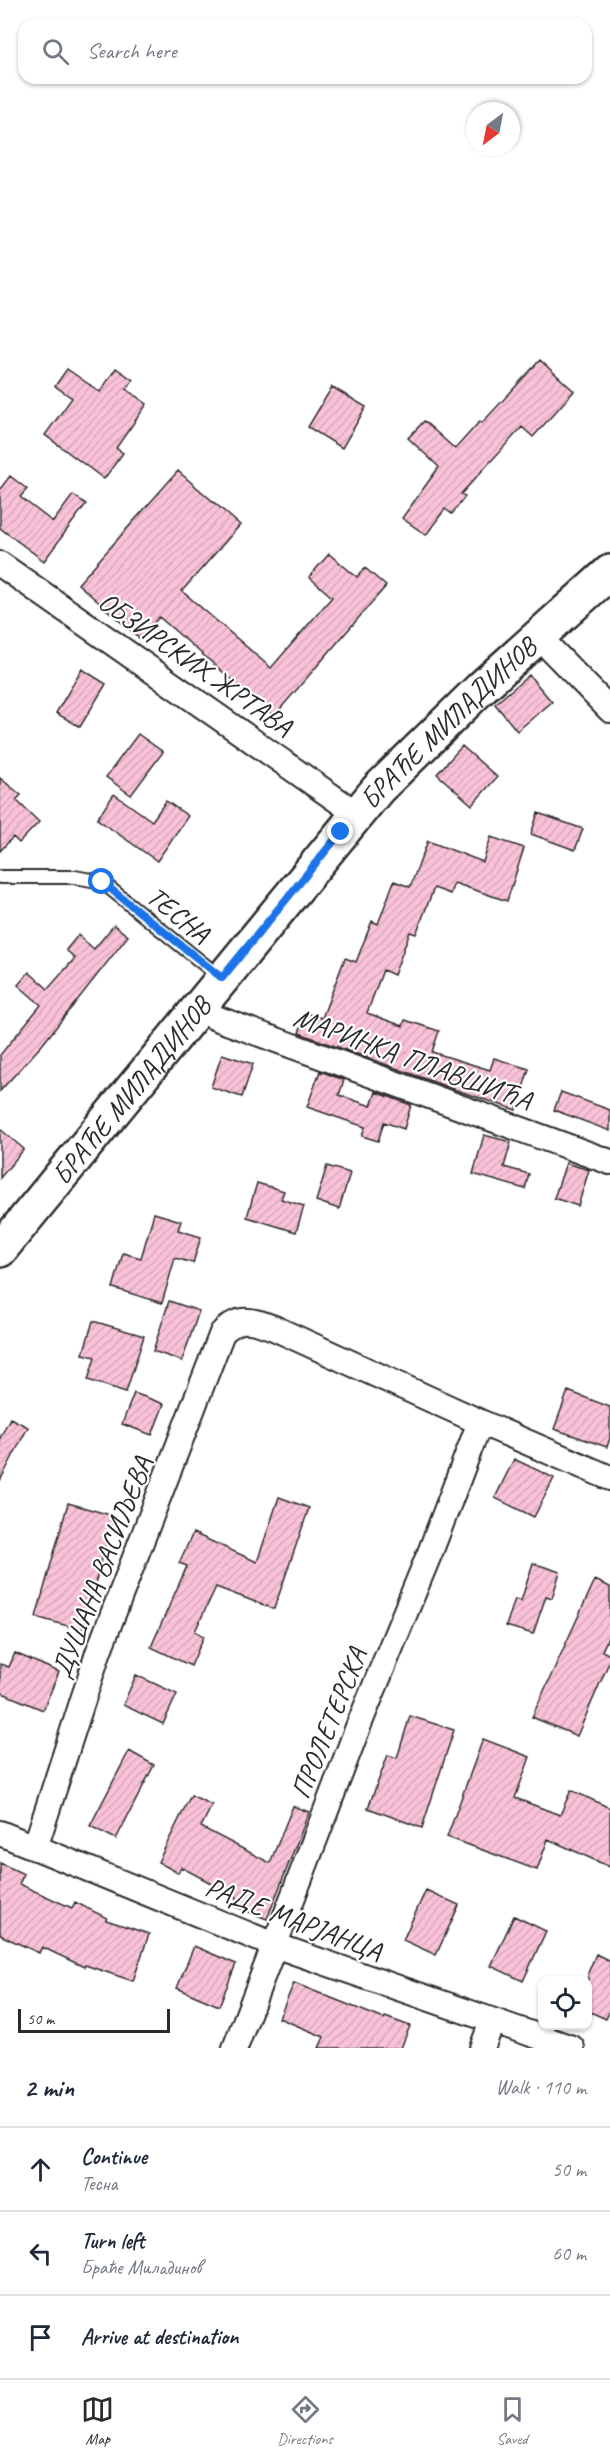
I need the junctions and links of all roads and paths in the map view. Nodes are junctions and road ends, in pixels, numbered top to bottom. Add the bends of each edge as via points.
1 (0, 564) edge
2 (610, 572) edge
3 (538, 636) junction
4 (610, 710) edge
5 (357, 814) junction
6 (0, 878) edge
7 (222, 978) junction
8 (197, 1008) junction
9 (610, 1162) edge
10 (0, 1250) edge
11 (480, 1422) junction
12 (610, 1478) edge
13 (0, 1833) edge
14 (35, 1848) junction
15 (274, 1945) junction
16 (492, 2022) junction
17 (235, 2048) edge
18 (482, 2048) edge
19 (572, 2048) edge

1 - 5 street, ОБЗИРСКИХ ЖРТАВА
2 - 3 main road, БРАЋЕ МИЛАДИНОВ
3 - 4 street
3 - 5 main road, БРАЋЕ МИЛАДИНОВ via 417,749
5 - 7 main road, БРАЋЕ МИЛАДИНОВ
6 - 7 lane, ТЕСНА via 75,877 102,882
7 - 8 main road, БРАЋЕ МИЛАДИНОВ
8 - 9 street, МАРИНКА ПЛАВШИЋА
8 - 10 main road, БРАЋЕ МИЛАДИНОВ
11 - 12 street
11 - 14 street, ДУШАНА ВАСИЉЕВА via 274,1328 242,1320 232,1323 222,1333 98,1653
11 - 15 street, ПРОЛЕТЕРСКА
13 - 14 street, РАДЕ МАРЈАНЦА
14 - 15 street, РАДЕ МАРЈАНЦА
15 - 16 street, РАДЕ МАРЈАНЦА
15 - 17 street, ПРОЛЕТЕРСКА
16 - 18 street
16 - 19 street, РАДЕ МАРЈАНЦА

